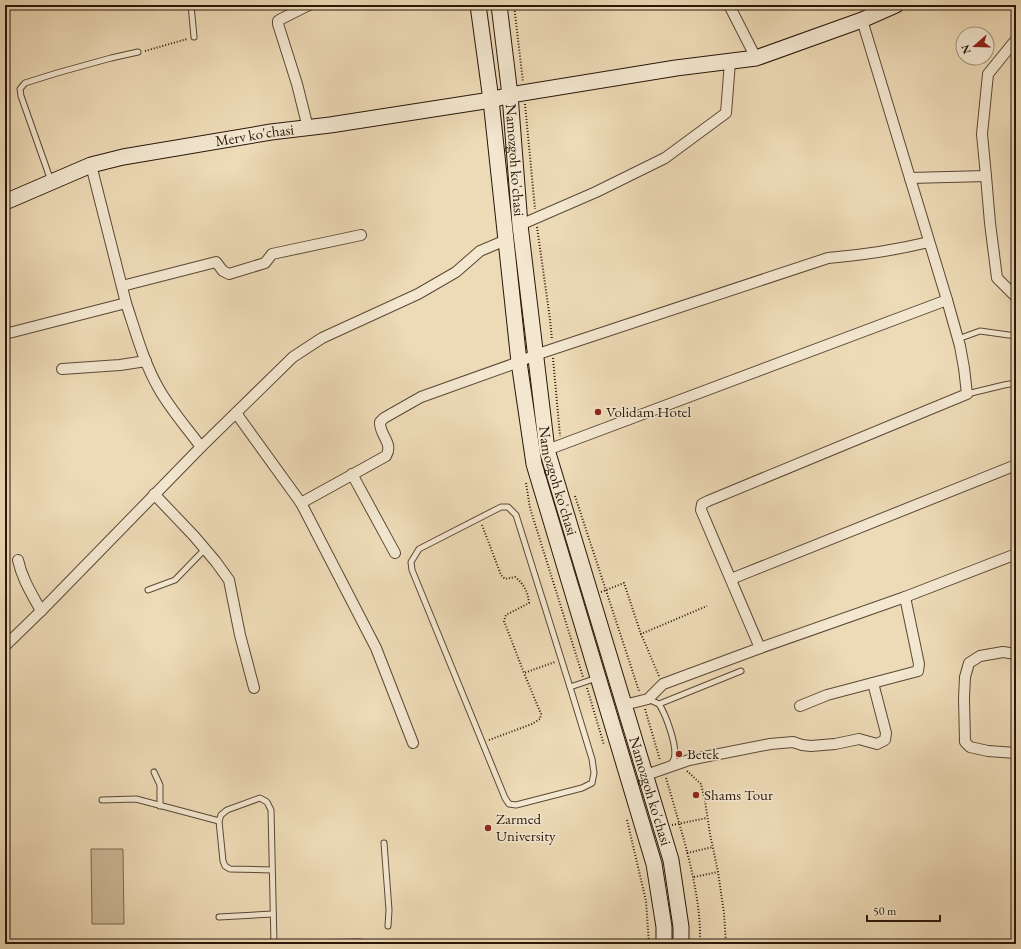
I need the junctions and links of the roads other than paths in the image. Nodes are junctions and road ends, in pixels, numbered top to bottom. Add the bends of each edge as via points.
1 (191, 5) edge
2 (309, 5) edge
3 (478, 5) edge
4 (499, 5) edge
5 (729, 5) edge
6 (896, 5) edge
7 (862, 20) junction
8 (194, 37) road end
9 (1016, 42) edge
10 (138, 52) road end
11 (756, 58) junction
12 (730, 62) junction
13 (517, 94) junction
14 (491, 100) junction
15 (308, 128) junction
16 (91, 165) junction
17 (986, 176) junction
18 (910, 178) junction
19 (51, 182) junction
20 (5, 202) edge
21 (520, 225) junction
22 (362, 235) dead end
23 (506, 240) junction
24 (929, 242) junction
25 (122, 286) junction
26 (1016, 297) edge
27 (947, 300) junction
28 (126, 303) junction
29 (5, 334) edge
30 (1016, 336) edge
31 (958, 339) junction
32 (535, 355) junction
33 (146, 361) junction
34 (519, 362) junction
35 (62, 369) dead end
36 (1016, 383) edge
37 (968, 394) junction
38 (236, 413) junction
39 (201, 447) junction
40 (554, 448) junction
41 (1016, 465) edge
42 (352, 474) junction
43 (154, 494) junction
44 (301, 503) junction
45 (205, 549) junction
46 (395, 553) dead end
47 (1016, 554) edge
48 (18, 560) dead end
49 (731, 579) junction
50 (148, 590) dead end
51 (905, 597) junction
52 (41, 611) junction
53 (5, 646) edge
54 (760, 648) junction
55 (1016, 654) edge
56 (741, 670) dead end
57 (598, 678) junction
58 (873, 683) junction
59 (570, 687) junction
60 (254, 688) dead end
61 (645, 700) junction
62 (659, 704) junction
63 (624, 705) junction
64 (800, 706) dead end
65 (413, 743) dead end
66 (1016, 753) edge
67 (666, 768) junction
68 (154, 772) dead end
69 (646, 775) junction
70 (102, 800) dead end
71 (160, 806) junction
72 (219, 821) junction
73 (384, 843) dead end
74 (272, 870) junction
75 (273, 914) junction
76 (219, 917) dead end
77 (388, 926) dead end
78 (274, 944) edge
79 (309, 944) edge
80 (362, 944) edge
81 (664, 944) edge
82 (681, 944) edge

1 - 8 lane
2 - 15 street via 278,21
3 - 14 main road, Namozgoh ko'chasi
4 - 13 main road, Namozgoh ko'chasi
5 - 11 street
6 - 7 main road
7 - 11 main road, Merv ko'chasi
7 - 18 street
9 - 17 street via 988,74 982,134
10 - 19 lane via 57,73 26,83 20,89
11 - 12 main road, Merv ko'chasi
12 - 13 main road, Merv ko'chasi via 676,68
12 - 21 street via 726,113 666,158
13 - 14 main road, Merv ko'chasi
13 - 21 main road, Namozgoh ko'chasi
14 - 15 main road, Merv ko'chasi
14 - 23 main road, Namozgoh ko'chasi
15 - 16 main road, Merv ko'chasi via 123,157
16 - 19 main road, Merv ko'chasi
16 - 25 street
17 - 18 street
17 - 26 street via 996,278
18 - 24 street
19 - 20 main road, Merv ko'chasi
21 - 32 main road, Namozgoh ko'chasi
22 - 25 street via 272,254 265,263 229,274 216,262
23 - 34 main road, Namozgoh ko'chasi
23 - 38 street via 480,251 456,272 418,294 322,338 293,357
24 - 27 street
24 - 32 street via 828,258
25 - 28 street
27 - 31 street
27 - 40 street
28 - 29 street
28 - 33 street
30 - 31 lane via 980,331
31 - 37 street
32 - 34 street
32 - 40 main road, Namozgoh ko'chasi
33 - 35 street
33 - 39 street via 160,390
34 - 42 street via 422,397 384,418 380,422 380,427 389,451 386,456
34 - 57 main road, Namozgoh ko'chasi via 534,464
36 - 37 lane
37 - 49 street via 702,504 701,510
38 - 39 street
38 - 44 street
39 - 43 street
40 - 63 main road, Namozgoh ko'chasi via 591,595
41 - 49 street
42 - 44 street
42 - 46 street
43 - 45 street
43 - 52 street
44 - 65 street via 376,648
45 - 50 lane via 175,580
45 - 60 street via 229,580
47 - 51 street
48 - 52 street via 29,590
49 - 54 street
51 - 54 street
51 - 58 street via 919,664 918,671
52 - 53 street
54 - 61 street via 663,684
55 - 66 street via 1003,652 980,656 969,663 964,698 965,742 970,747 988,751
56 - 62 lane
57 - 59 lane
57 - 81 main road, Namozgoh ko'chasi via 654,864 664,927
58 - 64 street via 826,695
58 - 67 street via 886,733 885,740 877,744 859,739 811,746 793,742 770,744 689,760
59 - 59 lane via 516,515 508,507 501,507 418,549 411,562 412,570 504,798 509,804 516,805 582,788 592,783 592,759
61 - 62 lane
61 - 63 street
62 - 67 lane via 675,748 674,759
63 - 69 main road, Namozgoh ko'chasi
67 - 69 street
68 - 71 lane via 160,785
69 - 82 main road, Namozgoh ko'chasi via 671,860 681,927
70 - 71 lane via 136,799
71 - 72 lane
72 - 74 lane via 225,866 230,869
72 - 74 lane via 227,810 260,798 267,802 270,810
73 - 77 lane
74 - 75 lane
75 - 76 lane
75 - 78 lane
79 - 80 lane

